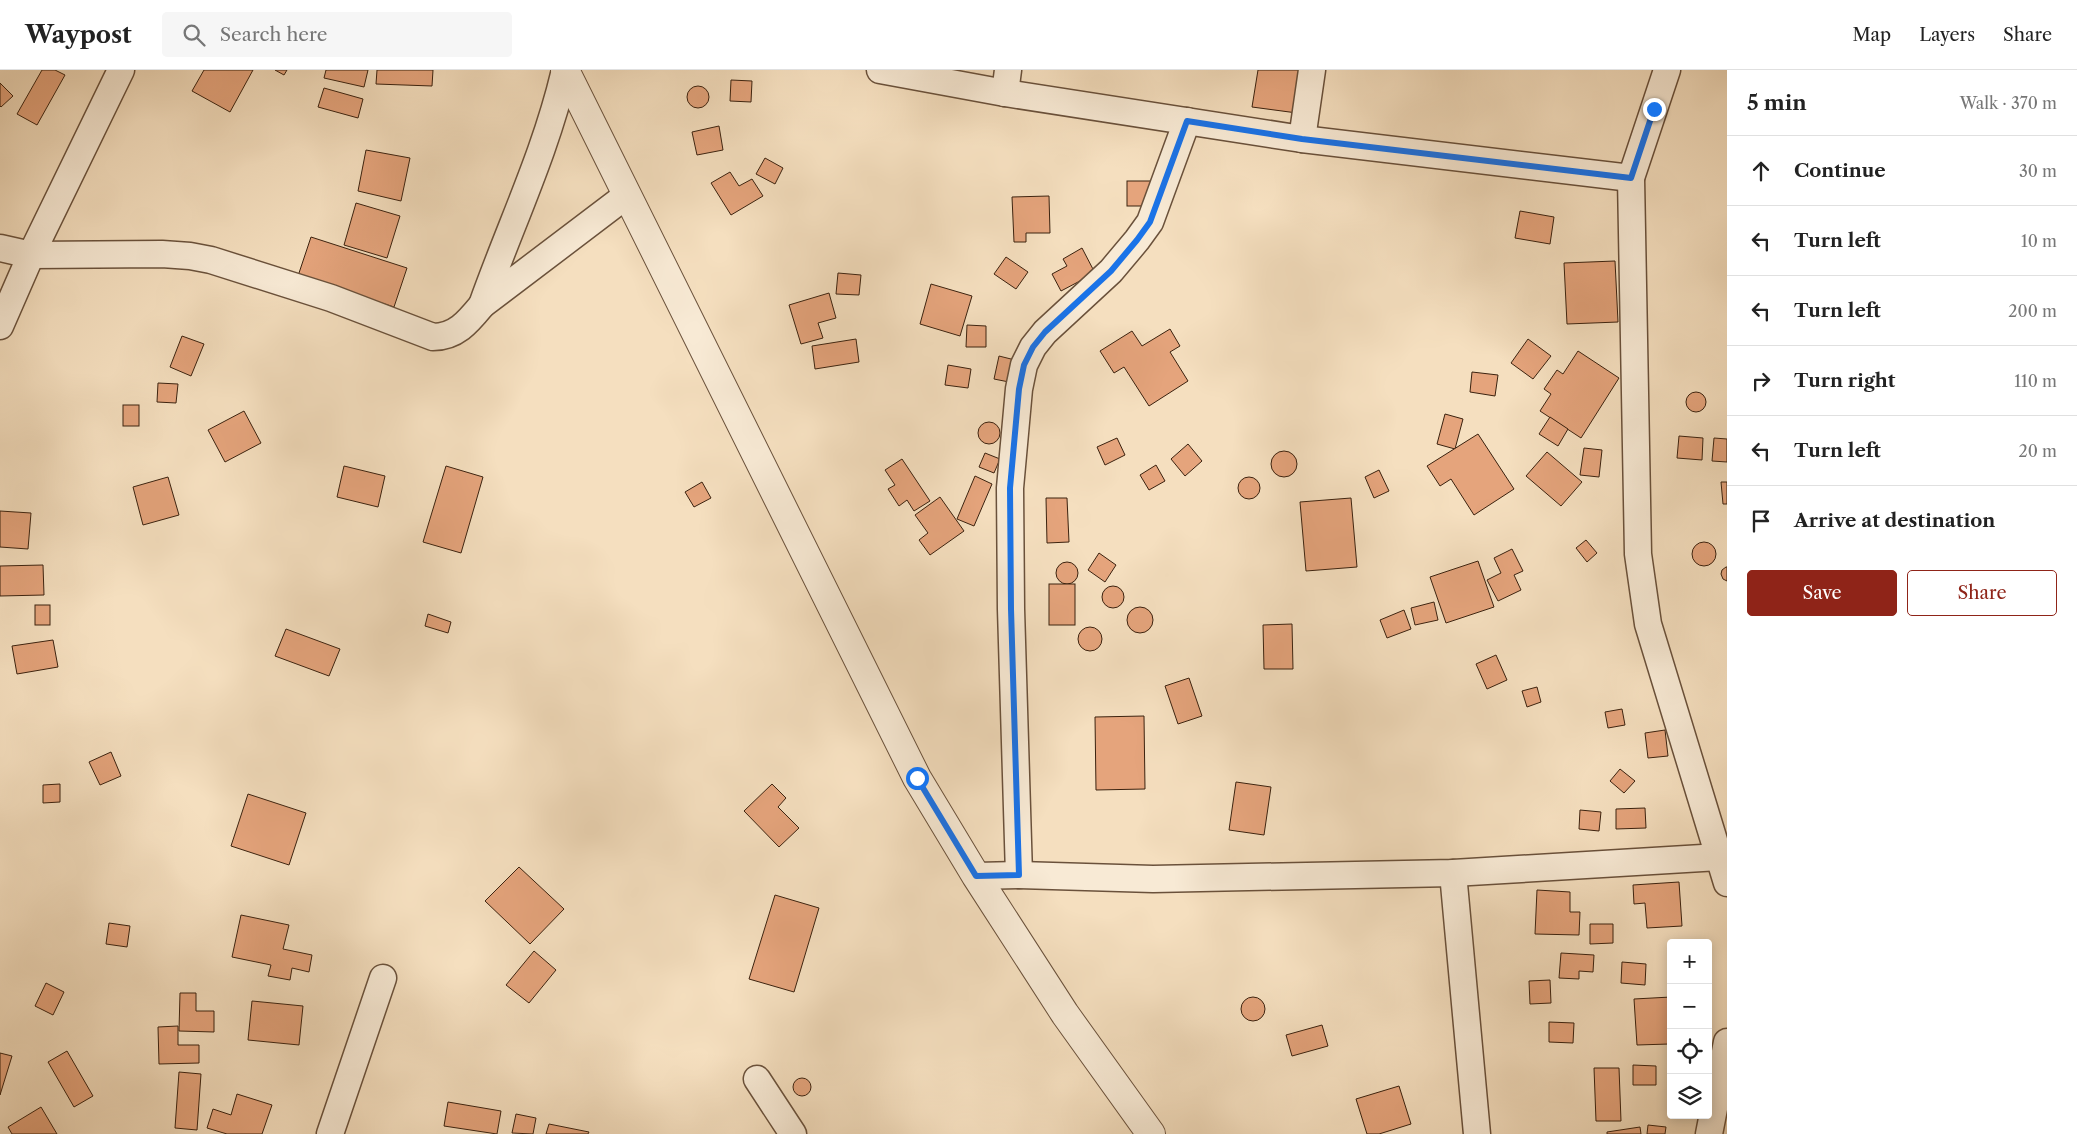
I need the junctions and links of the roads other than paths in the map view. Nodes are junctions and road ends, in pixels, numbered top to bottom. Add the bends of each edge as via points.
1 (121, 70) edge
2 (565, 70) edge
3 (880, 70) edge
4 (1312, 70) edge
5 (1667, 70) edge
6 (1006, 81) edge
7 (1187, 121) junction
8 (1302, 139) junction
9 (1631, 178) junction
10 (627, 194) junction
11 (0, 248) edge
12 (31, 255) junction
13 (482, 305) junction
14 (0, 326) edge
15 (1719, 857) junction
16 (1453, 874) junction
17 (1019, 875) junction
18 (976, 876) junction
19 (1727, 883) edge
20 (383, 978) dead end
21 (1727, 1042) edge
22 (757, 1079) dead end
23 (330, 1134) edge
24 (793, 1134) edge
25 (1151, 1134) edge
26 (1478, 1134) edge
27 (1709, 1134) edge

1 - 12 street
2 - 10 street
2 - 13 street via 555,112 532,178
3 - 6 street
4 - 8 street
5 - 9 street
6 - 7 street
7 - 8 street
7 - 17 street via 1150,222 1111,271 1045,332 1024,365 1010,488
8 - 9 street
9 - 15 street via 1638,554 1648,624
10 - 13 street
10 - 18 street via 917,778
11 - 12 street
12 - 13 street via 162,254 211,260 331,298 433,337 452,334
12 - 14 street
15 - 16 street
15 - 19 street
16 - 17 street via 1153,878
16 - 26 street
17 - 18 street
18 - 25 street via 1065,1014
20 - 23 street
21 - 27 street
22 - 24 street

